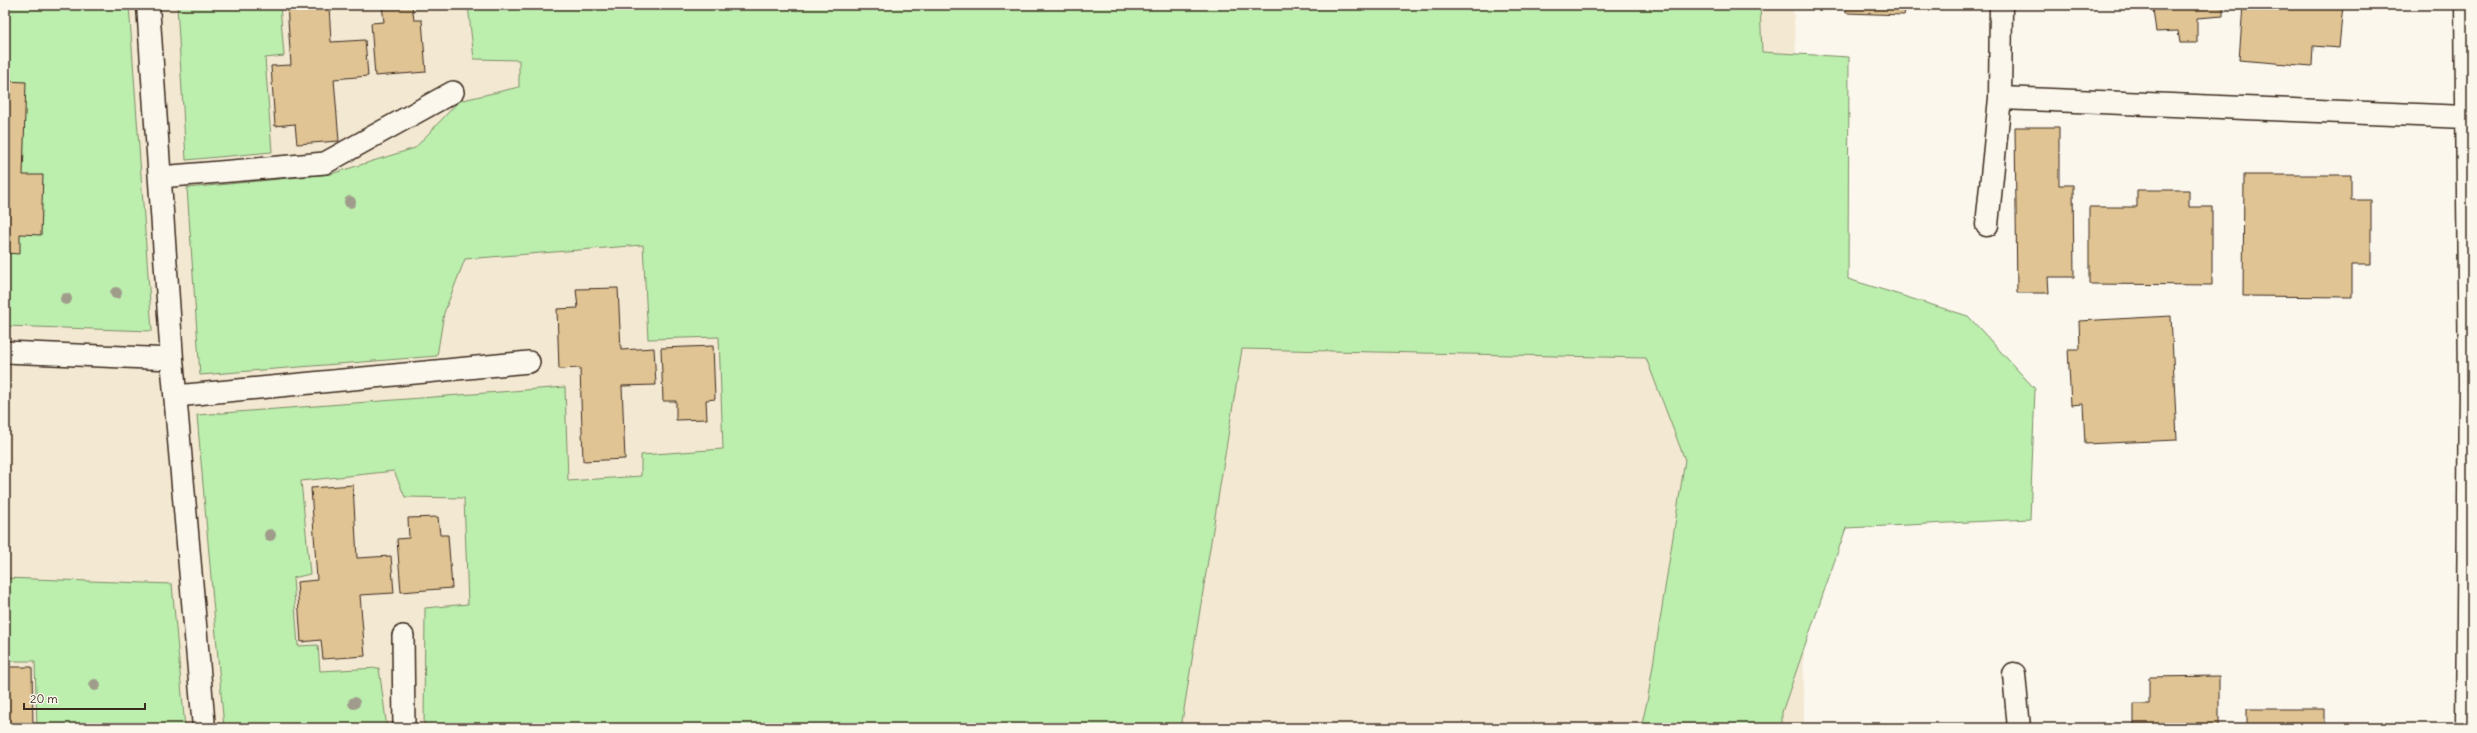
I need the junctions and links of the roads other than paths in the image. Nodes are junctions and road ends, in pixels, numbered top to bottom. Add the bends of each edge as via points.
1 (148, 5) edge
2 (2001, 5) edge
3 (2466, 5) edge
4 (453, 92) dead end
5 (2000, 98) junction
6 (2466, 118) junction
7 (160, 177) junction
8 (1987, 225) dead end
9 (5, 352) edge
10 (172, 359) junction
11 (528, 362) dead end
12 (2471, 383) edge
13 (176, 396) junction
14 (403, 636) dead end
15 (2014, 674) dead end
16 (204, 728) edge
17 (404, 728) edge
18 (2019, 728) edge
19 (2467, 728) edge

1 - 7 street
2 - 5 street
3 - 6 street
4 - 7 lane via 325,163
5 - 6 street
5 - 8 street
6 - 12 street
7 - 10 street
9 - 10 lane
10 - 13 street
11 - 13 lane
12 - 19 street
13 - 16 street
14 - 17 lane
15 - 18 street

